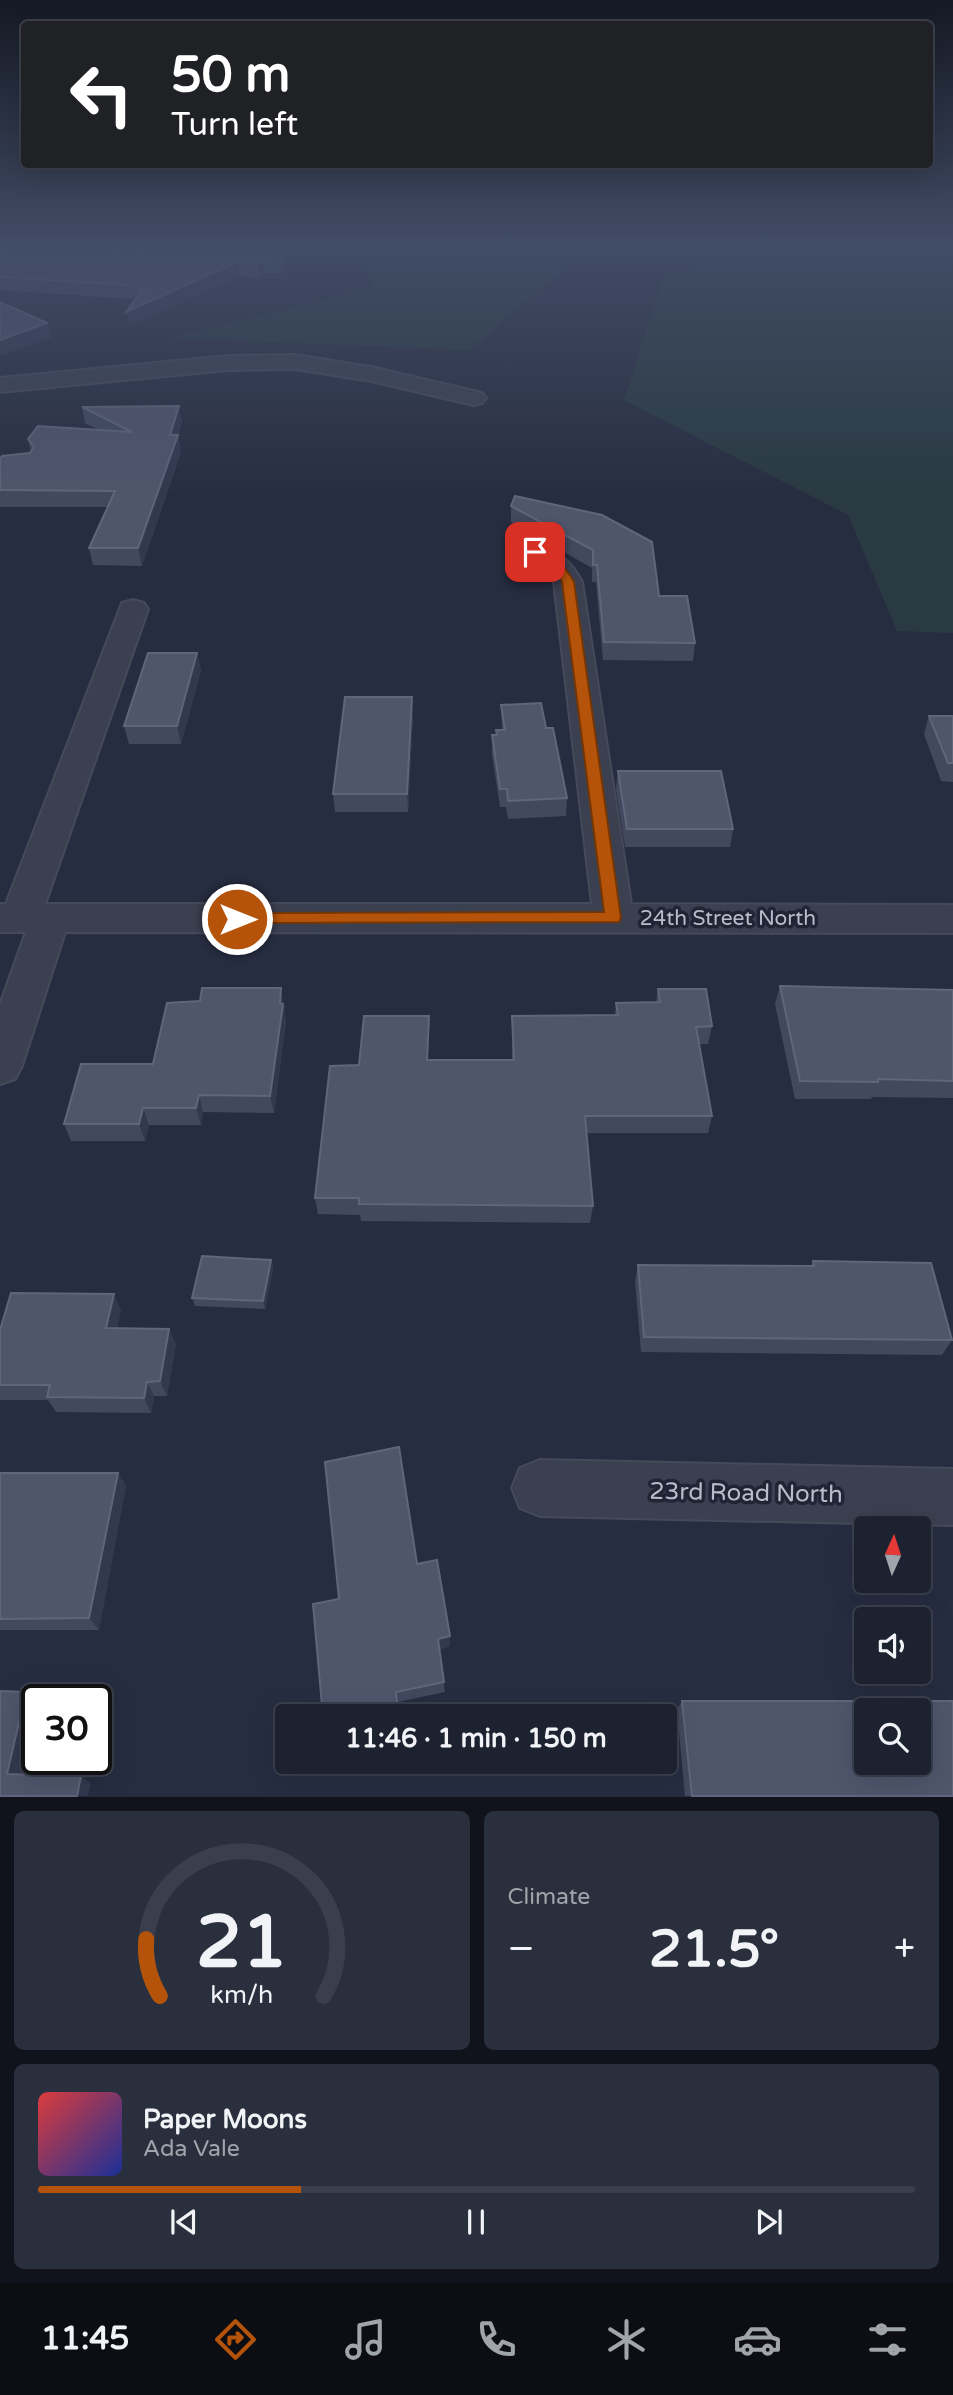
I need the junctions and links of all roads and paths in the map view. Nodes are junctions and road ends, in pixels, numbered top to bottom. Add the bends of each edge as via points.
1 (0, 385) edge
2 (474, 398) dead end
3 (535, 552) dead end
4 (133, 609) dead end
5 (613, 918) junction
6 (23, 919) edge
7 (953, 919) edge
8 (0, 1066) edge
9 (540, 1488) dead end
10 (953, 1497) edge

1 - 2 street via 228,363 295,362
3 - 5 street via 561,569 568,582
4 - 6 street
5 - 6 street, 24th Street North
5 - 7 street, 24th Street North
6 - 8 street
9 - 10 street, 23rd Road North

